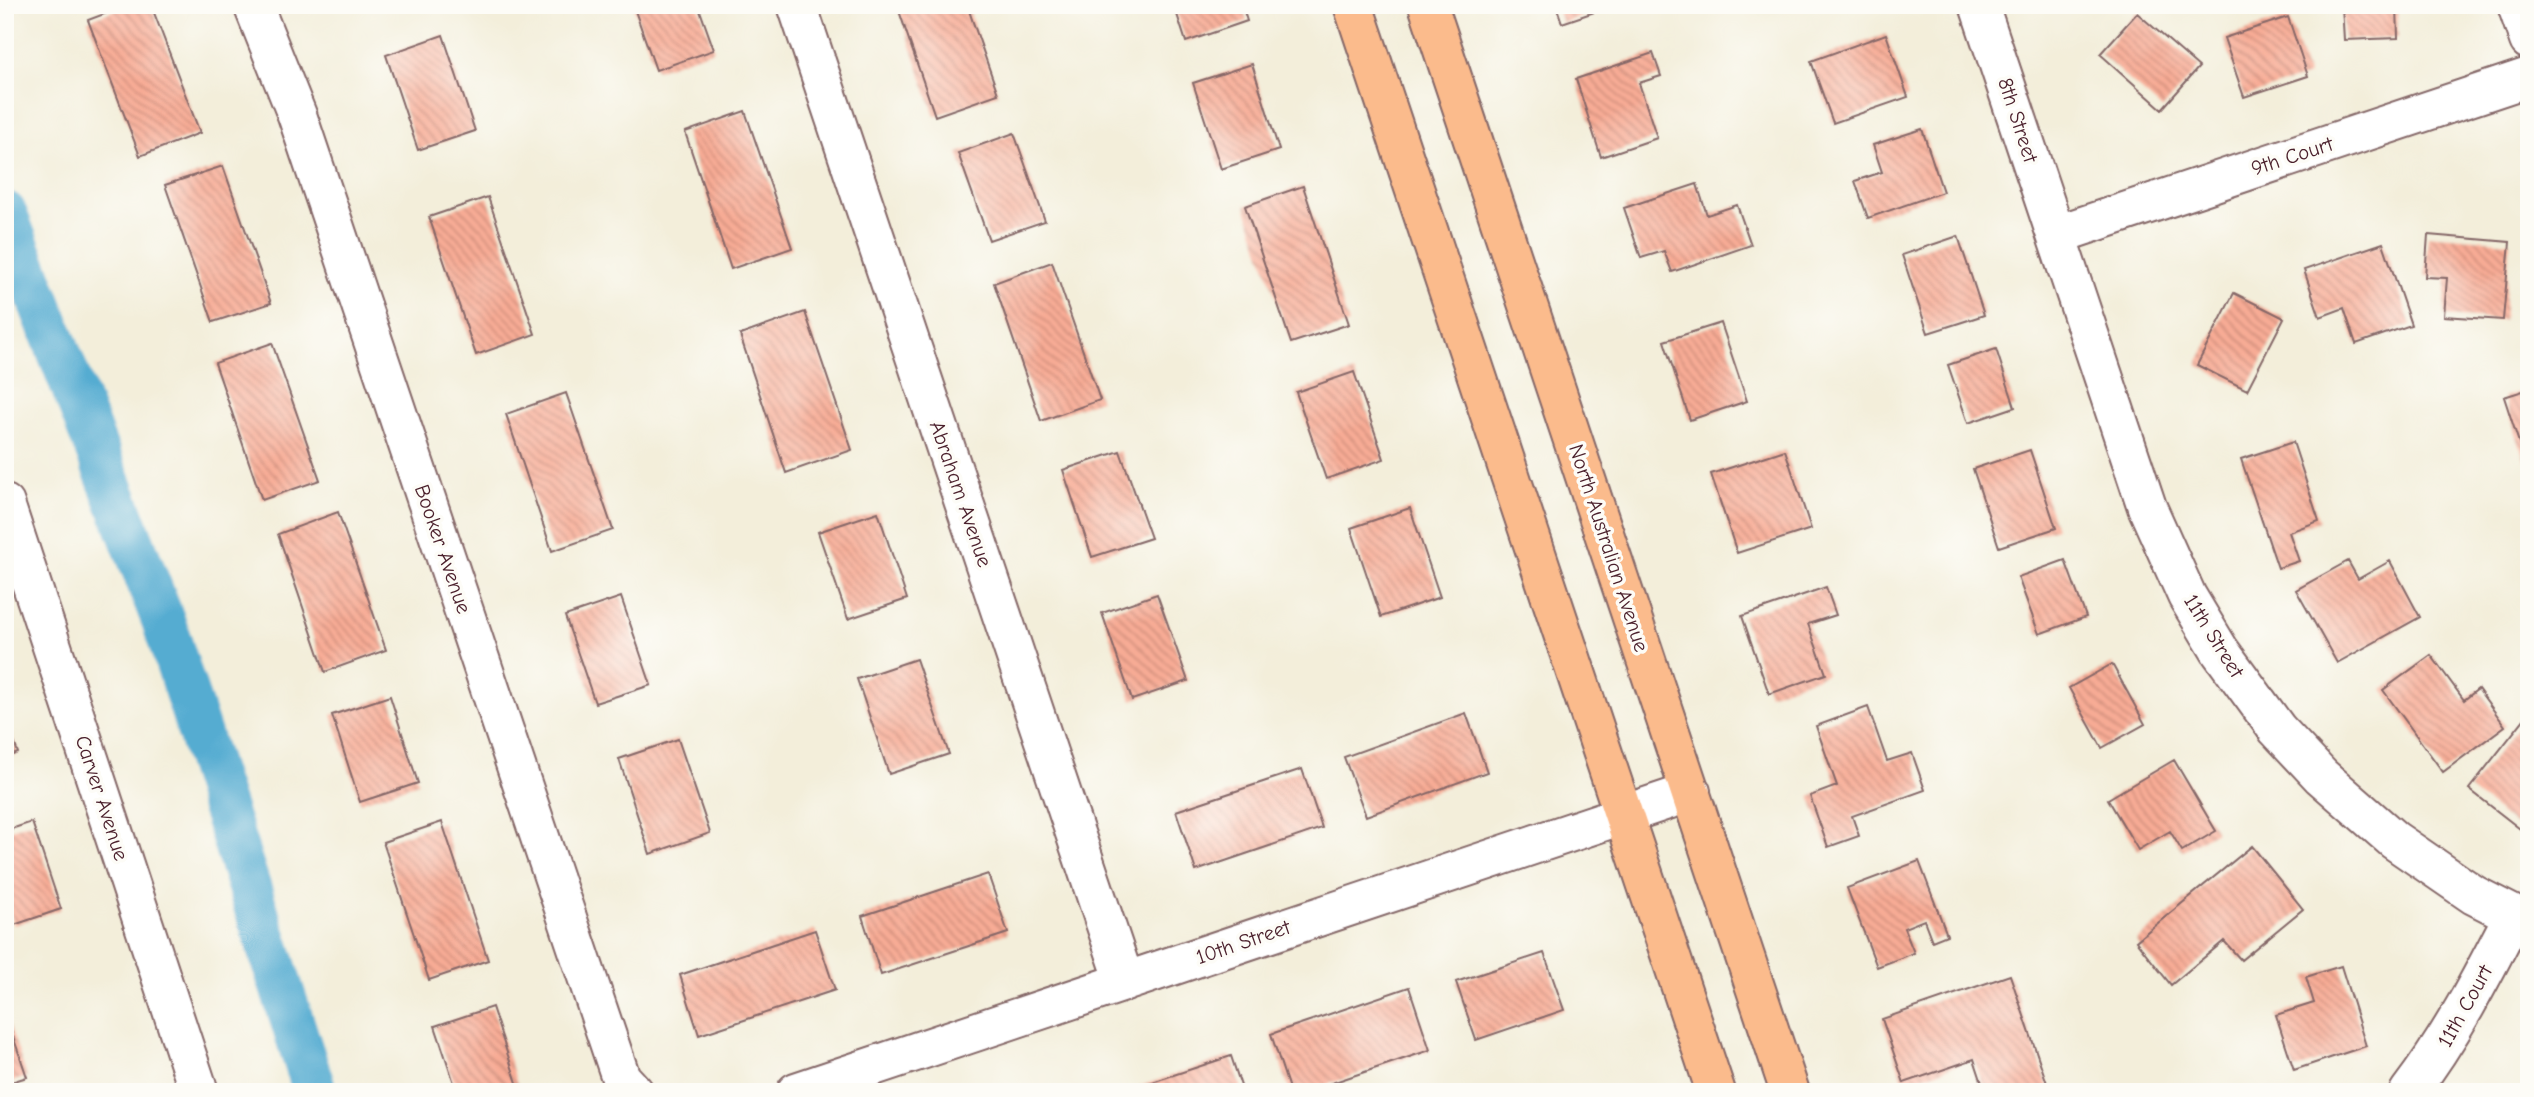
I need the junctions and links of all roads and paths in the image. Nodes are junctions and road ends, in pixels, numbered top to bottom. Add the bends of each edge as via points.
1 (253, 5) edge
2 (797, 5) edge
3 (1353, 5) edge
4 (1428, 5) edge
5 (1979, 5) edge
6 (2517, 5) edge
7 (2529, 40) edge
8 (2529, 77) edge
9 (2056, 234) junction
10 (5, 504) edge
11 (18, 585) edge
12 (1691, 792) junction
13 (1622, 814) junction
14 (2521, 920) edge
15 (1125, 982) junction
16 (1710, 1090) edge
17 (199, 1092) edge
18 (634, 1092) edge
19 (796, 1092) edge
20 (1790, 1092) edge
21 (2409, 1092) edge

1 - 18 street, Booker Avenue via 297,115 621,1078
2 - 15 street, Abraham Avenue
3 - 13 main road
4 - 12 main road, North Australian Avenue
5 - 9 street, 8th Street
6 - 7 street
8 - 9 street, 9th Court
9 - 14 street, 11th Street via 2147,507 2187,596 2220,651 2277,729 2321,776 2394,840 2474,895
10 - 11 street, Carver Avenue
11 - 17 street, Carver Avenue
12 - 13 street, 10th Street
12 - 20 main road, North Australian Avenue
13 - 15 street, 10th Street
13 - 16 main road
14 - 21 street, 11th Court via 2438,1054
15 - 19 street, 10th Street

